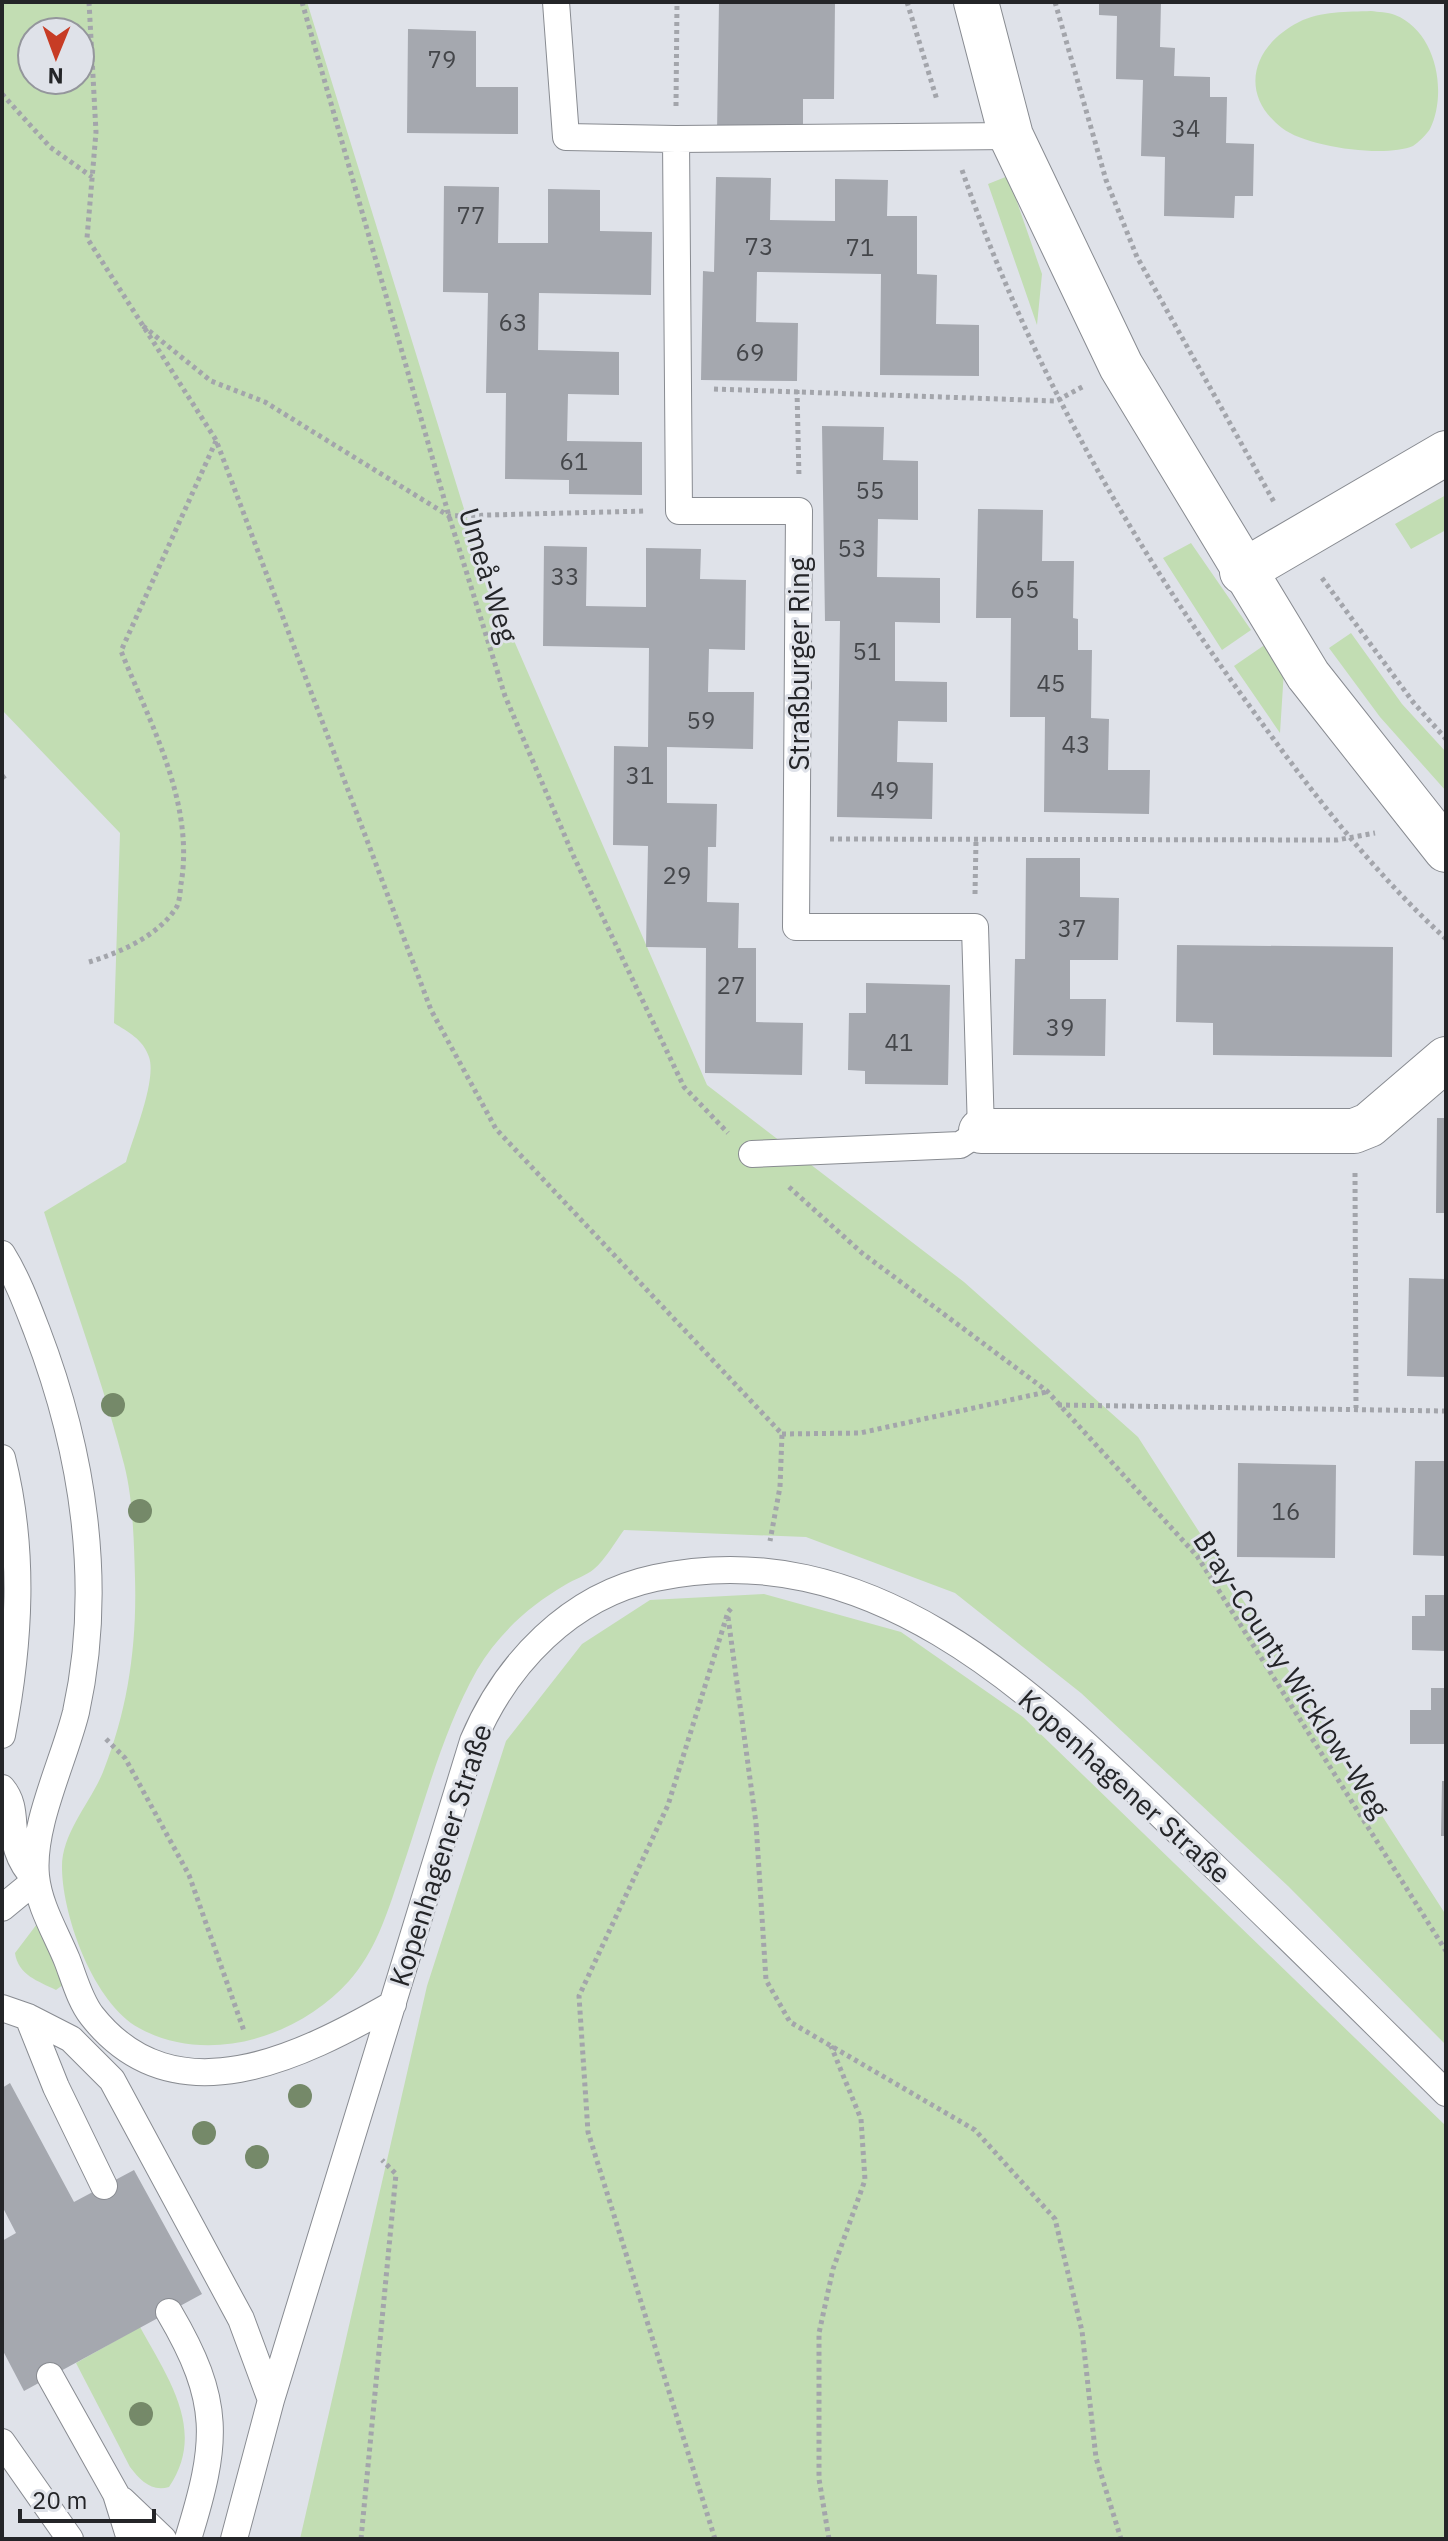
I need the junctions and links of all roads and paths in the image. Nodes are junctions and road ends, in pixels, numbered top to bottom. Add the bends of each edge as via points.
1 (89, 2) edge
2 (302, 2) edge
3 (556, 2) edge
4 (677, 2) edge
5 (907, 2) edge
6 (976, 2) edge
7 (1055, 2) edge
8 (2, 94) edge
9 (1011, 136) junction
10 (951, 137) junction
11 (676, 139) junction
12 (93, 177) junction
13 (139, 323) junction
14 (1121, 366) junction
15 (677, 389) junction
16 (797, 390) junction
17 (1058, 400) junction
18 (216, 440) junction
19 (1446, 453) edge
20 (679, 511) junction
21 (799, 511) junction
22 (449, 516) junction
23 (1296, 540) junction
24 (1242, 572) junction
25 (1446, 739) edge
26 (1434, 837) edge
27 (1348, 838) junction
28 (797, 839) junction
29 (976, 840) junction
30 (975, 927) junction
31 (1446, 939) edge
32 (89, 962) dead end
33 (1446, 1059) edge
34 (719, 1125) joint
35 (981, 1131) junction
36 (1354, 1131) junction
37 (752, 1154) junction
38 (2, 1254) edge
39 (1047, 1391) junction
40 (1057, 1405) junction
41 (1356, 1408) junction
42 (1446, 1411) edge
43 (782, 1434) junction
44 (2, 1458) edge
45 (764, 1571) junction
46 (728, 1612) junction
47 (76, 1712) junction
48 (2, 1735) edge
49 (2, 1788) edge
50 (36, 1880) junction
51 (2, 1908) edge
52 (1446, 1951) edge
53 (393, 2004) junction
54 (2, 2008) edge
55 (28, 2017) junction
56 (830, 2045) junction
57 (133, 2051) junction
58 (257, 2068) junction
59 (112, 2080) junction
60 (1446, 2093) edge
61 (353, 2136) junction
62 (104, 2186) dead end
63 (169, 2312) dead end
64 (50, 2376) dead end
65 (271, 2400) junction
66 (2, 2442) edge
67 (116, 2494) junction
68 (70, 2539) edge
69 (130, 2539) edge
70 (163, 2539) edge
71 (188, 2539) edge
72 (234, 2539) edge
73 (361, 2539) edge
74 (715, 2539) edge
75 (829, 2539) edge
76 (1121, 2539) edge

1 - 12 path via 96,132
2 - 22 path, Umeå-Weg
3 - 11 lane via 566,137
4 - 11 path
5 - 10 path
6 - 9 street
7 - 23 path via 1106,180 1137,257
8 - 12 path via 50,147
9 - 10 lane
9 - 14 street
10 - 11 lane
10 - 17 path via 979,220
11 - 15 lane
12 - 13 path via 87,238
13 - 18 path
13 - 22 path via 211,381 265,402
14 - 17 path
14 - 24 street
15 - 16 path
15 - 20 lane
16 - 17 path
16 - 21 path
17 - 27 path via 1123,517 1209,651
18 - 32 path via 121,651 175,784 184,867 177,907 146,936
18 - 43 path via 431,1010 496,1129
19 - 23 street
20 - 21 lane
20 - 22 path
21 - 28 lane, Straßburger Ring
22 - 34 path, Umeå-Weg via 505,696 573,855 684,1087
23 - 24 street
23 - 25 path via 1337,602
24 - 26 street via 1308,675
26 - 27 path
27 - 29 path
27 - 31 path
28 - 29 path
28 - 30 lane, Straßburger Ring via 796,927
29 - 30 path
30 - 35 lane
33 - 36 street via 1369,1125
34 - 37 path, Bray-County Wicklow-Weg
35 - 36 street
35 - 37 lane via 960,1145
36 - 41 path
37 - 39 path, Bray-County Wicklow-Weg via 862,1253
38 - 47 lane via 48,1359 79,1471 88,1594
39 - 40 path, Bray-County Wicklow-Weg
39 - 43 path via 860,1433
40 - 41 path
40 - 52 path, Bray-County Wicklow-Weg via 1197,1556
41 - 42 path
43 - 45 path via 780,1487
44 - 48 lane via 14,1525 19,1604
45 - 46 path
45 - 53 lane, Kopenhagener Straße via 678,1573 609,1592 554,1628 519,1664 486,1709 473,1741
45 - 60 lane, Kopenhagener Straße via 843,1587 938,1631 985,1662 1074,1732
46 - 56 path via 756,1823 766,1980 790,2022
46 - 74 path via 668,1805 579,1996 588,2132
47 - 50 lane via 38,1843
47 - 58 path via 125,1758 189,1875
49 - 50 lane via 11,1807 13,1848 21,1866
50 - 51 lane
50 - 57 lane, Kopenhagener Straße via 90,2013 111,2037
53 - 58 lane, Kopenhagener Straße
53 - 61 lane, Kopenhagener Straße
54 - 55 lane
55 - 59 lane via 71,2039
55 - 62 lane
56 - 75 path via 861,2119 865,2180 833,2269 819,2333 819,2479
56 - 76 path via 975,2130 1055,2219 1082,2331 1096,2458
57 - 58 lane, Kopenhagener Straße via 203,2072
57 - 59 lane
59 - 65 lane via 241,2319
61 - 65 lane, Kopenhagener Straße
61 - 73 path via 396,2174
63 - 71 lane via 202,2374 211,2413 208,2466
64 - 67 lane
65 - 72 lane, Kopenhagener Straße
66 - 68 lane
67 - 69 lane
67 - 70 lane

